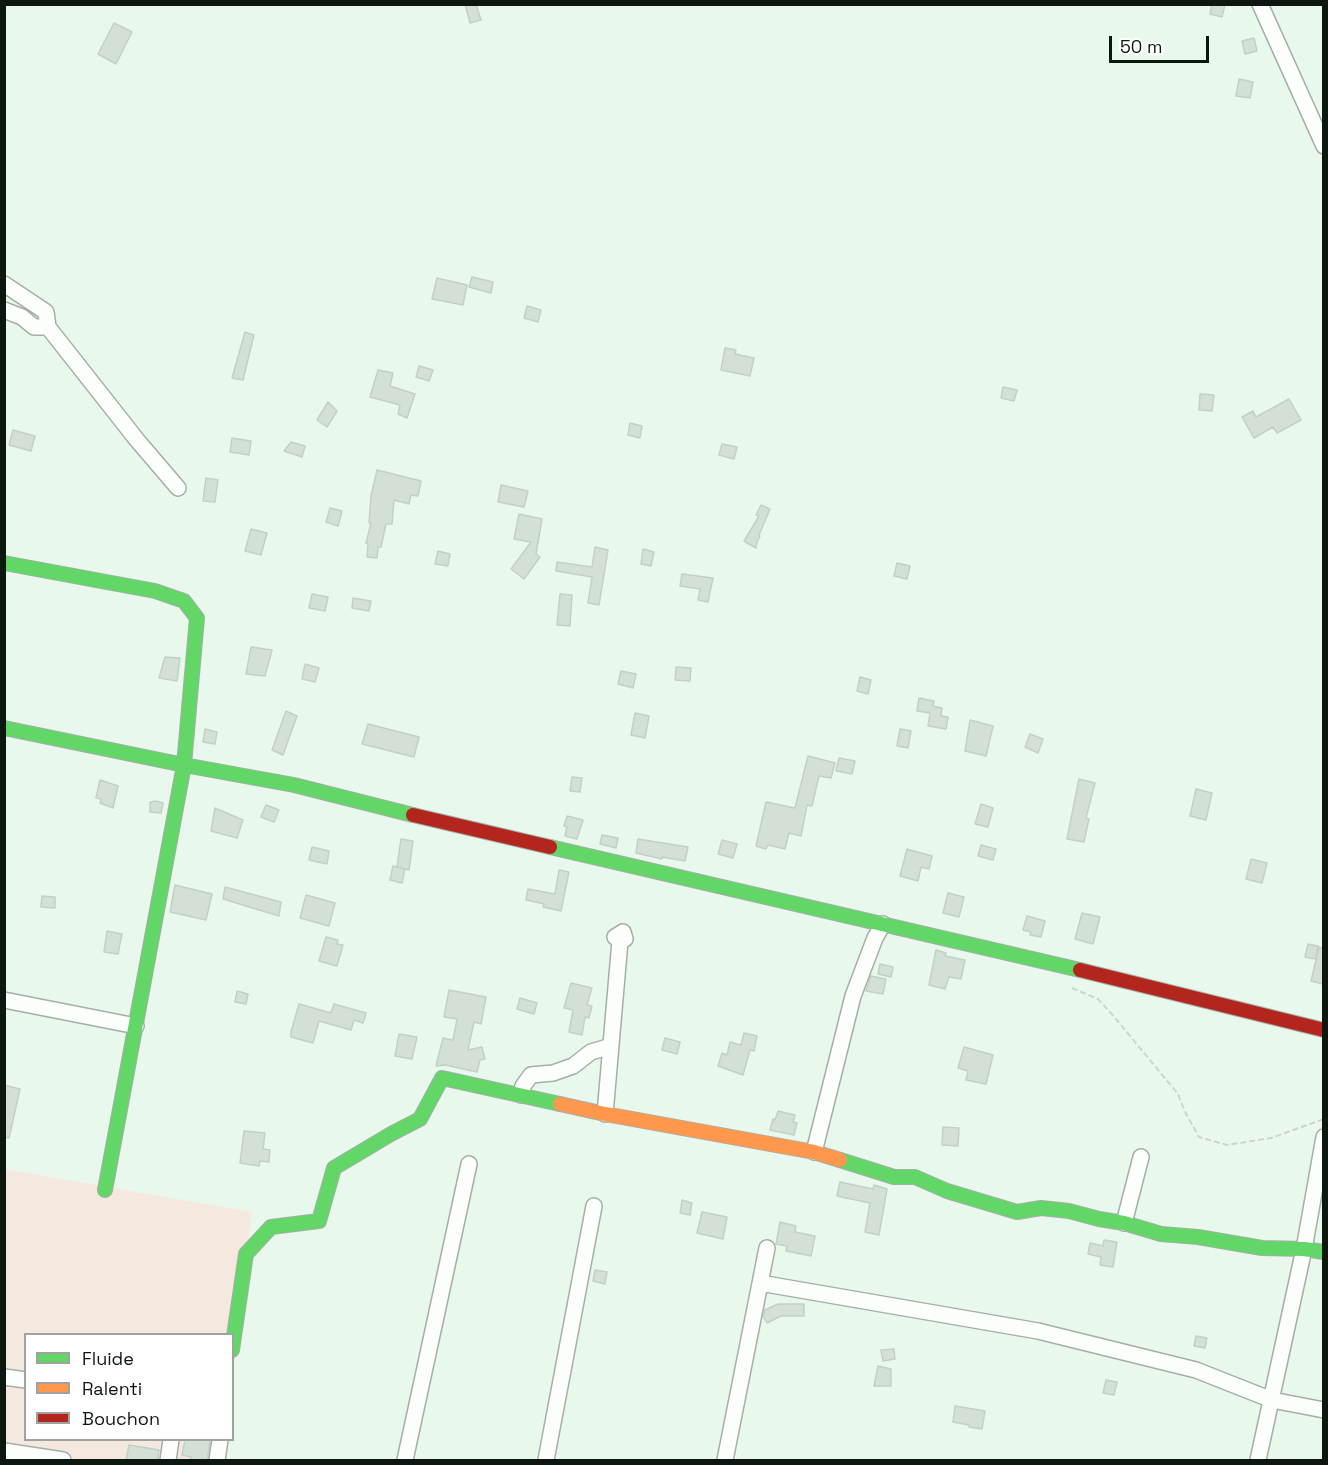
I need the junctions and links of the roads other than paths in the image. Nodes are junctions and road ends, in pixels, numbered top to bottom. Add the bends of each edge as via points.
1 (1260, 4) edge
2 (1323, 146) edge
3 (4, 284) edge
4 (4, 310) edge
5 (48, 327) junction
6 (178, 488) dead end
7 (4, 563) edge
8 (4, 728) edge
9 (184, 765) junction
10 (883, 924) junction
11 (620, 941) dead end
12 (4, 1000) edge
13 (136, 1026) junction
14 (1323, 1030) edge
15 (611, 1046) junction
16 (521, 1095) junction
17 (606, 1114) junction
18 (1323, 1137) edge
19 (814, 1152) junction
20 (1140, 1157) dead end
21 (469, 1164) dead end
22 (105, 1190) dead end
23 (594, 1206) dead end
24 (1124, 1223) junction
25 (767, 1248) dead end
26 (1304, 1248) junction
27 (1323, 1252) edge
28 (760, 1283) junction
29 (234, 1336) edge
30 (4, 1377) edge
31 (24, 1380) edge
32 (1272, 1400) junction
33 (1323, 1410) edge
34 (171, 1441) edge
35 (220, 1441) edge
36 (4, 1450) edge
37 (63, 1461) edge
38 (168, 1461) edge
39 (217, 1461) edge
40 (405, 1461) edge
41 (546, 1461) edge
42 (725, 1461) edge
43 (1258, 1461) edge

1 - 2 street
3 - 5 street via 46,312
4 - 5 street via 34,327
5 - 6 street
7 - 9 street via 155,591 184,601 197,618
8 - 9 street
9 - 10 street via 294,785
9 - 13 street
10 - 14 street
10 - 19 street via 853,996
11 - 15 street
12 - 13 street
13 - 22 street
15 - 16 street via 591,1052 573,1066 554,1073 531,1075
15 - 17 street
16 - 17 street
16 - 29 street via 442,1078 420,1119 334,1168 319,1221 271,1227 246,1254
17 - 19 street
18 - 26 street
19 - 24 street via 894,1178 915,1177 1017,1212 1041,1208
20 - 24 street
21 - 40 street
23 - 41 street
24 - 26 street via 1161,1234 1262,1248
25 - 28 street
26 - 27 street
26 - 32 street
28 - 32 street via 1038,1330 1196,1371
28 - 42 street
30 - 31 street
32 - 33 street
32 - 43 street
34 - 38 street
35 - 39 street
36 - 37 street

